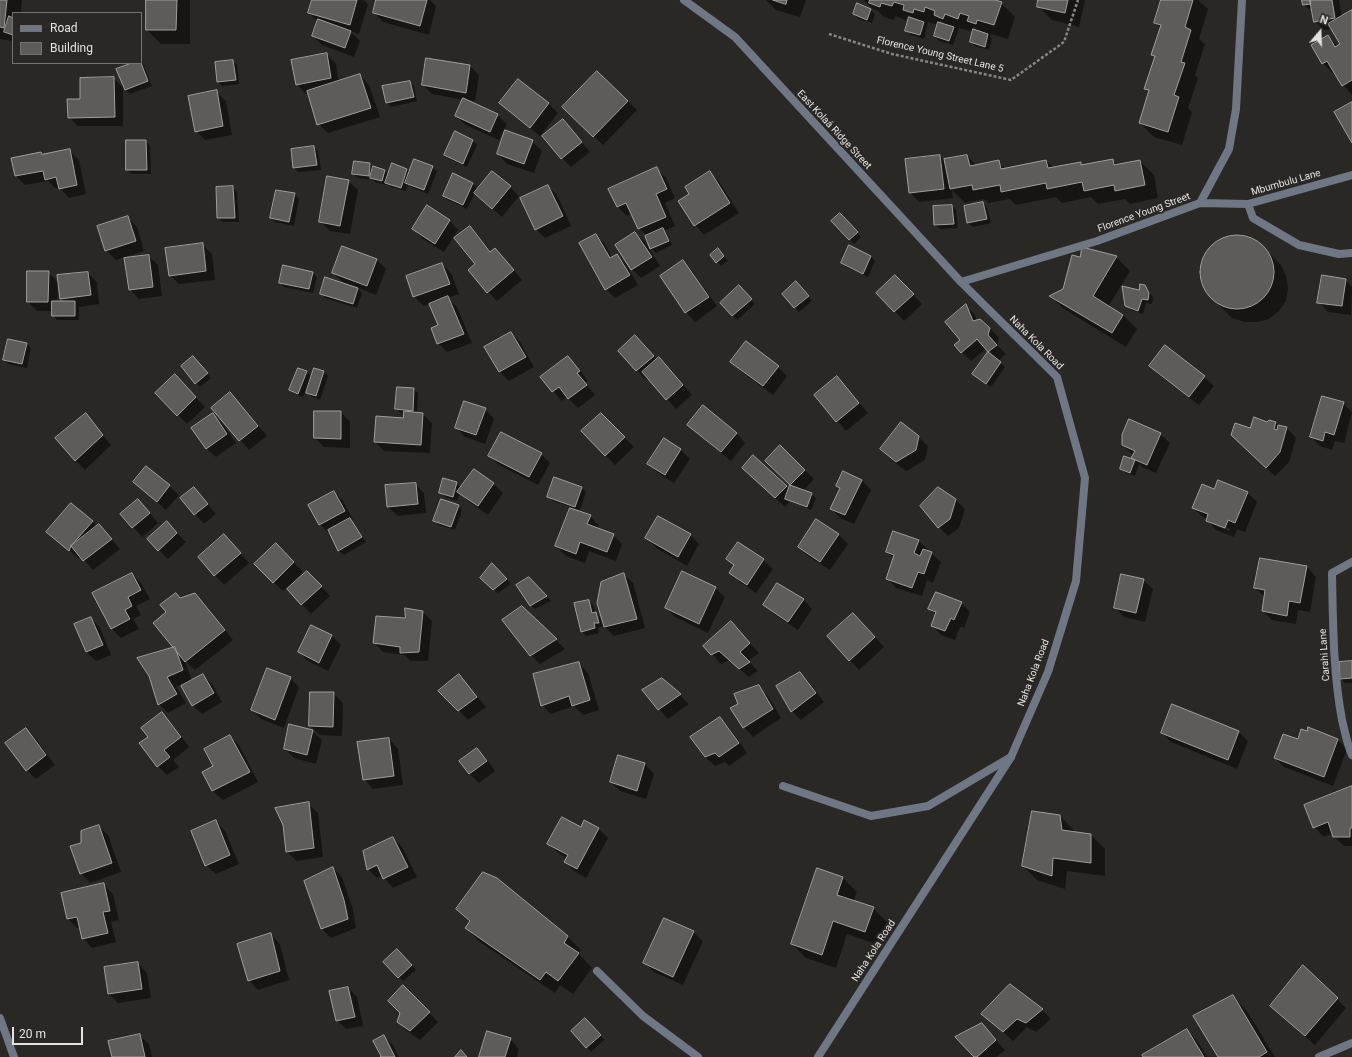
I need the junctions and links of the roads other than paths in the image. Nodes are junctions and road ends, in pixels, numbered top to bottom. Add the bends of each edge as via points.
1 (684, 0) edge
2 (1242, 0) edge
3 (1352, 175) edge
4 (1200, 203) junction
5 (1248, 204) junction
6 (1352, 253) edge
7 (961, 282) junction
8 (1352, 562) edge
9 (1352, 755) edge
10 (1010, 757) junction
11 (783, 786) dead end
12 (597, 971) dead end
13 (0, 1018) edge
14 (1352, 1043) edge
15 (14, 1057) edge
16 (698, 1057) edge
17 (818, 1057) edge
18 (1320, 1057) edge

1 - 7 street, East Kolaá Ridge Street via 735,37
2 - 4 street, Florence Young Street via 1236,109 1229,149
3 - 5 street, Mbumbulu Lane
4 - 5 street, Mbumbulu Lane
4 - 7 street, Florence Young Street via 1097,241
5 - 6 street via 1253,218 1299,245 1339,254
7 - 10 street, Naha Kola Road via 1057,377 1085,478 1076,581 1048,672
8 - 9 street, Carahi Lane via 1332,573 1332,588 1338,697
10 - 11 street via 928,806 871,816
10 - 17 street, Naha Kola Road
12 - 16 street via 643,1016
13 - 15 street
14 - 18 street

